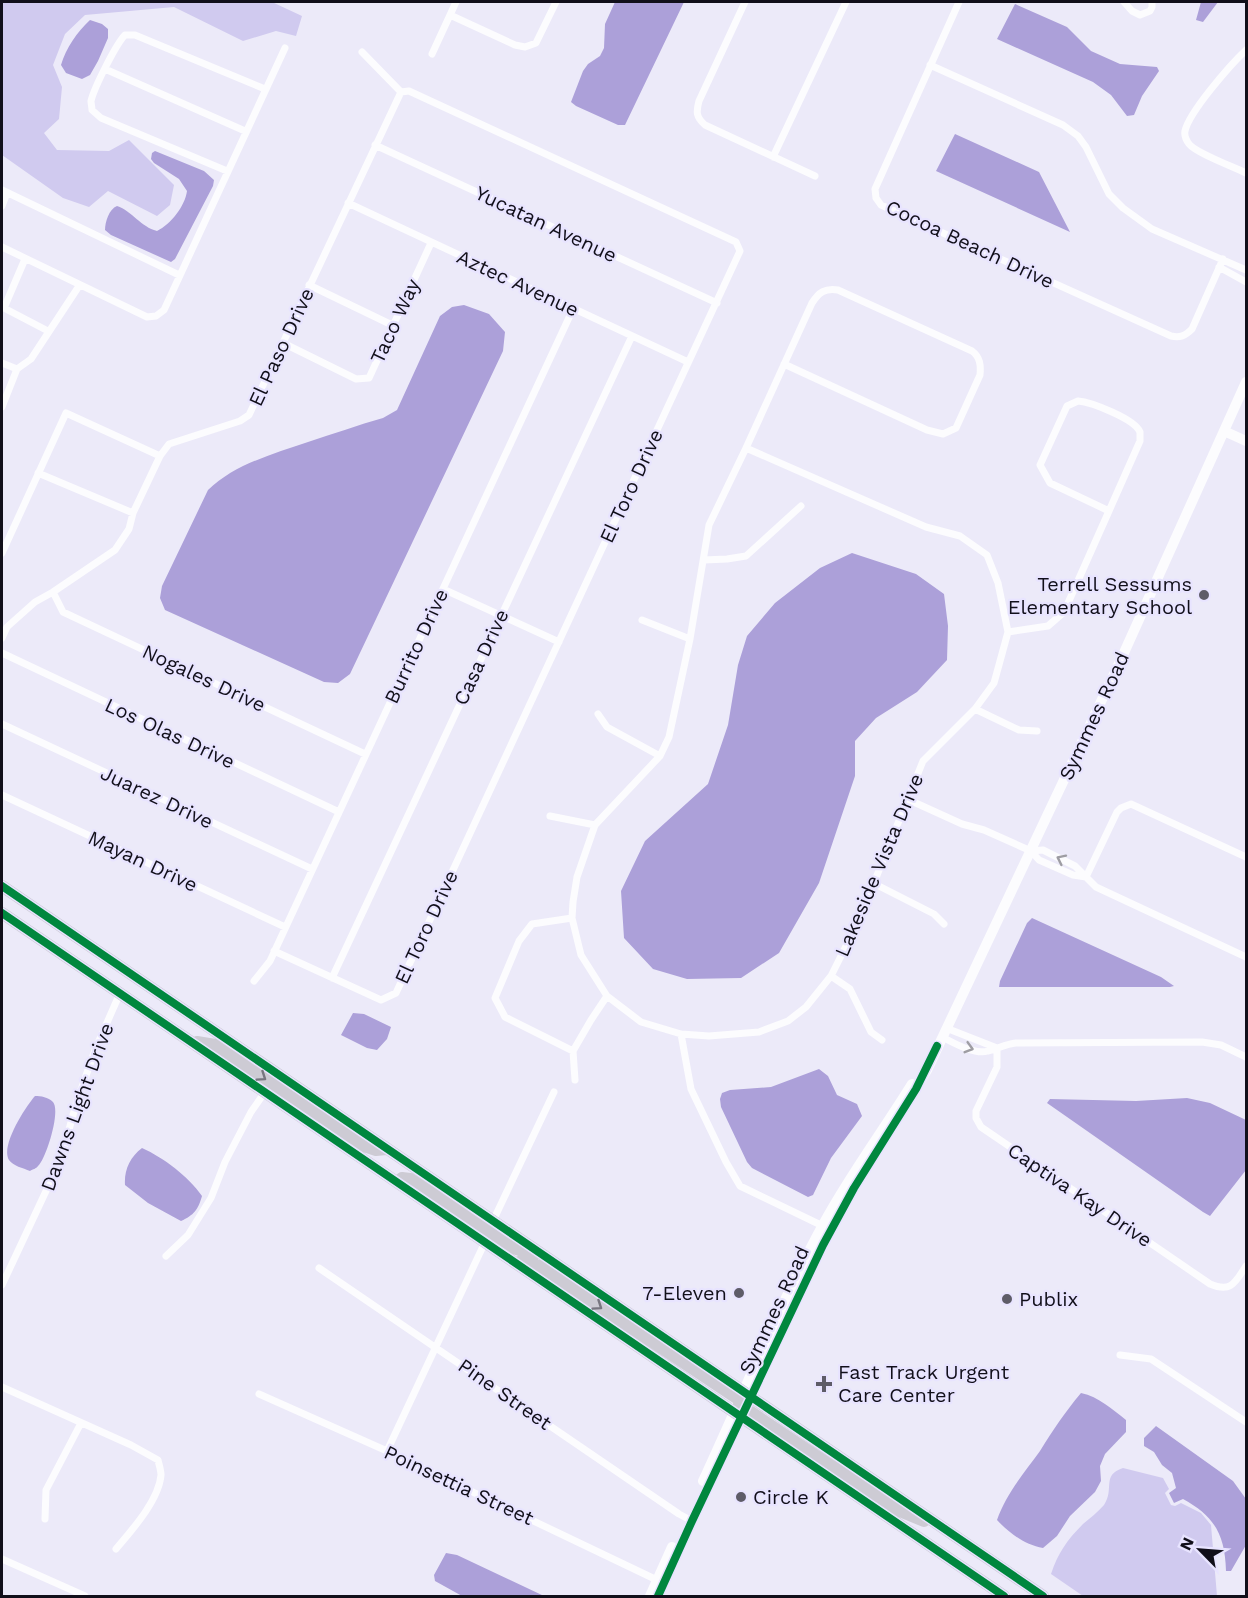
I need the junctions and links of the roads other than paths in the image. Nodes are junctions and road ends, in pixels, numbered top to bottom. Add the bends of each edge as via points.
1 (456, 2) edge
2 (556, 2) edge
3 (746, 2) edge
4 (846, 2) edge
5 (959, 2) edge
6 (1124, 2) edge
7 (1152, 2) edge
8 (450, 15) junction
9 (285, 48) dead end
10 (1246, 50) edge
11 (362, 52) dead end
12 (432, 54) dead end
13 (930, 65) junction
14 (105, 69) junction
15 (265, 89) junction
16 (401, 92) junction
17 (246, 131) junction
18 (375, 145) junction
19 (773, 157) junction
20 (227, 171) junction
21 (1246, 173) edge
22 (815, 176) dead end
23 (4, 192) edge
24 (348, 203) junction
25 (2, 206) edge
26 (431, 243) junction
27 (2, 247) edge
28 (25, 259) junction
29 (1223, 259) junction
30 (1219, 267) junction
31 (179, 275) junction
32 (1246, 277) edge
33 (309, 285) junction
34 (79, 286) junction
35 (717, 303) junction
36 (3, 308) edge
37 (573, 309) junction
38 (392, 325) junction
39 (48, 331) junction
40 (632, 336) junction
41 (283, 343) junction
42 (688, 362) junction
43 (2, 363) edge
44 (784, 364) junction
45 (17, 369) junction
46 (1246, 382) edge
47 (2, 406) edge
48 (1224, 430) junction
49 (1246, 441) edge
50 (746, 448) junction
51 (160, 456) junction
52 (38, 473) junction
53 (801, 506) dead end
54 (1109, 511) junction
55 (134, 513) junction
56 (2, 553) edge
57 (704, 560) junction
58 (443, 589) junction
59 (53, 592) junction
60 (500, 615) junction
61 (642, 620) dead end
62 (1008, 632) junction
63 (2, 638) edge
64 (690, 639) junction
65 (559, 642) junction
66 (2, 653) edge
67 (975, 709) junction
68 (598, 714) dead end
69 (2, 724) edge
70 (1037, 731) dead end
71 (366, 754) junction
72 (660, 756) junction
73 (2, 795) edge
74 (907, 799) junction
75 (339, 812) junction
76 (550, 816) dead end
77 (595, 825) junction
78 (1031, 851) junction
79 (1246, 857) edge
80 (312, 869) junction
81 (1086, 877) junction
82 (873, 883) junction
83 (2, 886) edge
84 (2, 913) edge
85 (572, 918) junction
86 (944, 924) dead end
87 (285, 927) junction
88 (274, 951) junction
89 (1246, 957) edge
90 (831, 976) junction
91 (332, 978) junction
92 (254, 981) dead end
93 (120, 993) junction
94 (608, 996) junction
95 (681, 1034) junction
96 (942, 1037) junction
97 (882, 1040) dead end
98 (193, 1042) junction
99 (997, 1048) junction
100 (573, 1051) junction
101 (1246, 1057) edge
102 (575, 1080) dead end
103 (265, 1092) junction
104 (554, 1092) dead end
105 (386, 1149) junction
106 (397, 1182) junction
107 (493, 1221) junction
108 (827, 1227) junction
109 (484, 1242) junction
110 (166, 1256) dead end
111 (549, 1260) junction
112 (1246, 1266) edge
113 (319, 1268) dead end
114 (2, 1285) edge
115 (436, 1347) junction
116 (1120, 1355) dead end
117 (2, 1387) edge
118 (259, 1394) dead end
119 (742, 1404) junction
120 (1246, 1422) edge
121 (81, 1423) junction
122 (387, 1451) junction
123 (45, 1519) dead end
124 (688, 1519) junction
125 (116, 1549) dead end
126 (2, 1559) edge
127 (657, 1580) junction
128 (85, 1596) edge
129 (650, 1596) edge
130 (658, 1596) edge
131 (1004, 1596) edge
132 (1043, 1596) edge

1 - 8 street
2 - 8 street via 536,43 525,47
3 - 19 street via 696,111 705,125
4 - 19 street
5 - 13 street, Cocoa Beach Drive
6 - 7 street via 1140,15 1150,11
8 - 12 street
9 - 15 street
10 - 21 street via 1211,89 1187,125 1185,138 1193,148
11 - 16 street, El Toro Drive
13 - 29 street via 1063,125 1086,147 1105,188 1122,208 1152,229
13 - 30 street, Cocoa Beach Drive via 875,189 881,205 1179,337 1192,329
14 - 15 street via 118,42 125,35 135,35
14 - 17 street
14 - 20 street via 92,100 92,110 101,118
15 - 17 street
16 - 18 street, El Paso Drive
16 - 35 street, El Toro Drive via 409,91 736,242 740,251
17 - 20 street
18 - 24 street, El Paso Drive
18 - 35 street, Yucatan Avenue
19 - 22 street
20 - 31 street
23 - 25 street
23 - 31 street
24 - 26 street, Aztec Avenue
24 - 33 street, El Paso Drive
26 - 37 street, Aztec Avenue
26 - 38 street, Taco Way
27 - 28 street
28 - 34 street
28 - 36 street
29 - 30 street, Cocoa Beach Drive
29 - 32 street
30 - 32 street
31 - 34 street via 164,310 147,317
33 - 38 street
33 - 41 street, El Paso Drive
34 - 39 street
35 - 42 street, El Toro Drive
36 - 39 street
37 - 40 street, Aztec Avenue
37 - 58 street, Burrito Drive
38 - 41 street, Taco Way via 369,378 356,379
39 - 45 street via 31,359
40 - 42 street, Aztec Avenue
40 - 60 street, Casa Drive
41 - 51 street, El Paso Drive via 249,415 169,444
42 - 65 street, El Toro Drive
43 - 45 street
44 - 44 street, Lakeside Vista Drive via 943,434 956,428 981,368 972,351 829,289 812,303
44 - 50 street, Lakeside Vista Drive
45 - 47 street
46 - 48 street, Symmes Road
48 - 49 street
48 - 78 street, Symmes Road
50 - 57 street, Lakeside Vista Drive via 709,525
50 - 62 street, Lakeside Vista Drive via 926,527 960,536 987,555 998,583
51 - 52 street via 66,413
51 - 55 street, El Paso Drive
52 - 55 street
52 - 56 street
53 - 57 street via 746,556
54 - 54 street via 1140,441 1140,432 1134,424 1089,402 1078,401 1067,406 1040,465 1050,483
54 - 62 street via 1064,612 1048,626
55 - 59 street, El Paso Drive via 115,550
57 - 64 street, Lakeside Vista Drive
58 - 60 street
58 - 71 street, Burrito Drive
59 - 63 street, El Paso Drive via 7,627
59 - 71 street, Nogales Drive via 63,612
60 - 65 street
60 - 91 street, Casa Drive
61 - 64 street
62 - 67 street, Lakeside Vista Drive via 994,683
64 - 72 street, Lakeside Vista Drive via 669,737
65 - 91 street, El Toro Drive via 396,993 381,1000
66 - 75 street, Los Olas Drive
67 - 70 street via 1019,730
67 - 74 street, Lakeside Vista Drive via 923,760
68 - 72 street via 607,727
69 - 80 street, Juarez Drive
71 - 75 street, Burrito Drive
72 - 77 street, Lakeside Vista Drive
73 - 87 street, Mayan Drive
74 - 78 street
74 - 82 street, Lakeside Vista Drive
75 - 80 street, Burrito Drive
76 - 77 street
77 - 85 street, Lakeside Vista Drive via 577,877
78 - 81 street via 1043,850 1075,866
78 - 96 street, Symmes Road
79 - 81 street via 1131,804 1117,812
80 - 87 street, Burrito Drive
81 - 89 street via 1096,886
82 - 86 street via 933,914
82 - 90 street, Lakeside Vista Drive
83 - 105 main road
84 - 93 main road
85 - 94 street, Lakeside Vista Drive via 581,955
85 - 100 street via 532,924 519,941 495,998 505,1017
87 - 88 street, Burrito Drive
88 - 91 street, El Toro Drive
88 - 92 street, Burrito Drive
90 - 95 street, Lakeside Vista Drive via 806,1007 788,1021 759,1032
90 - 97 street via 850,989 872,1032
93 - 98 main road
93 - 114 street, Dawns Light Drive via 95,1050 61,1159
94 - 95 street, Lakeside Vista Drive via 641,1022
94 - 100 street
95 - 108 street via 691,1089 740,1186
96 - 99 street
96 - 108 street, Symmes Road via 861,1160
98 - 103 main road
98 -> 105 main road via 215,1045 364,1146
99 - 101 street via 1016,1043 1202,1042 1221,1045
99 - 112 street, Captiva Kay Drive via 997,1067 976,1111 981,1127 1210,1284 1228,1288
100 - 102 street
103 - 106 main road
103 - 110 street via 230,1152 211,1198 188,1235
104 - 107 street
105 - 107 main road
106 - 109 main road
106 - 111 main road via 410,1179 511,1247
107 - 111 main road
108 - 119 street, Symmes Road
109 - 115 street
109 - 119 main road
119 -> 111 main road
113 - 115 street, Pine Street
115 - 122 street
115 - 124 street, Pine Street
116 - 120 street via 1152,1359
117 - 121 street
118 - 122 street, Poinsettia Street
119 - 124 street, Symmes Road
119 - 131 main road
119 - 132 main road via 939,1525
121 - 123 street via 46,1490
121 - 125 street via 158,1460 161,1474 156,1491
122 - 127 street, Poinsettia Street
124 - 127 street, Symmes Road
124 - 130 street, Symmes Road
126 - 128 street
127 - 129 street, Symmes Road

